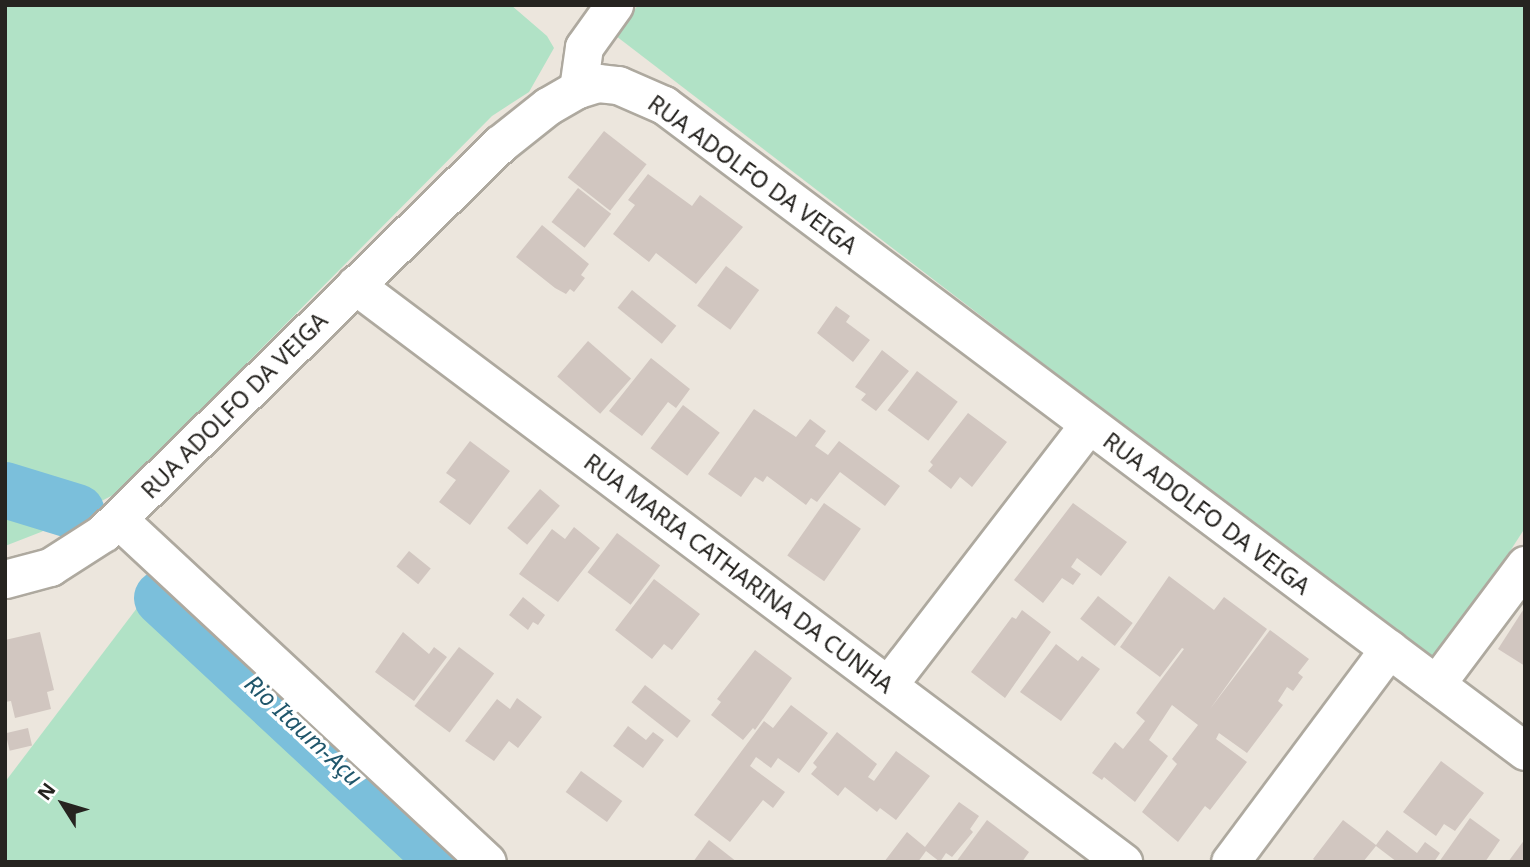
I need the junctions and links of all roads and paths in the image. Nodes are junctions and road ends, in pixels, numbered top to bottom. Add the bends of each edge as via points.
1 (614, 5) edge
2 (578, 89) junction
3 (355, 285) junction
4 (1089, 425) junction
5 (119, 520) junction
6 (1525, 565) edge
7 (5, 579) edge
8 (1389, 649) junction
9 (1436, 684) junction
10 (888, 685) junction
11 (1525, 751) edge
12 (487, 862) edge
13 (1123, 862) edge
14 (1230, 862) edge

1 - 2 street via 584,47
2 - 3 street, RUA ADOLFO DA VEIGA via 500,144
2 - 4 street, RUA ADOLFO DA VEIGA via 598,83 618,85 664,105
3 - 5 street, RUA ADOLFO DA VEIGA
3 - 10 street, RUA MARIA CATHARINA DA CUNHA
4 - 8 street, RUA ADOLFO DA VEIGA
4 - 10 street
5 - 7 street, RUA ADOLFO DA VEIGA via 50,566
5 - 12 street
6 - 9 street
8 - 9 street, RUA ADOLFO DA VEIGA
8 - 14 street
9 - 11 street, RUA ADOLFO DA VEIGA
10 - 13 street, RUA MARIA CATHARINA DA CUNHA

